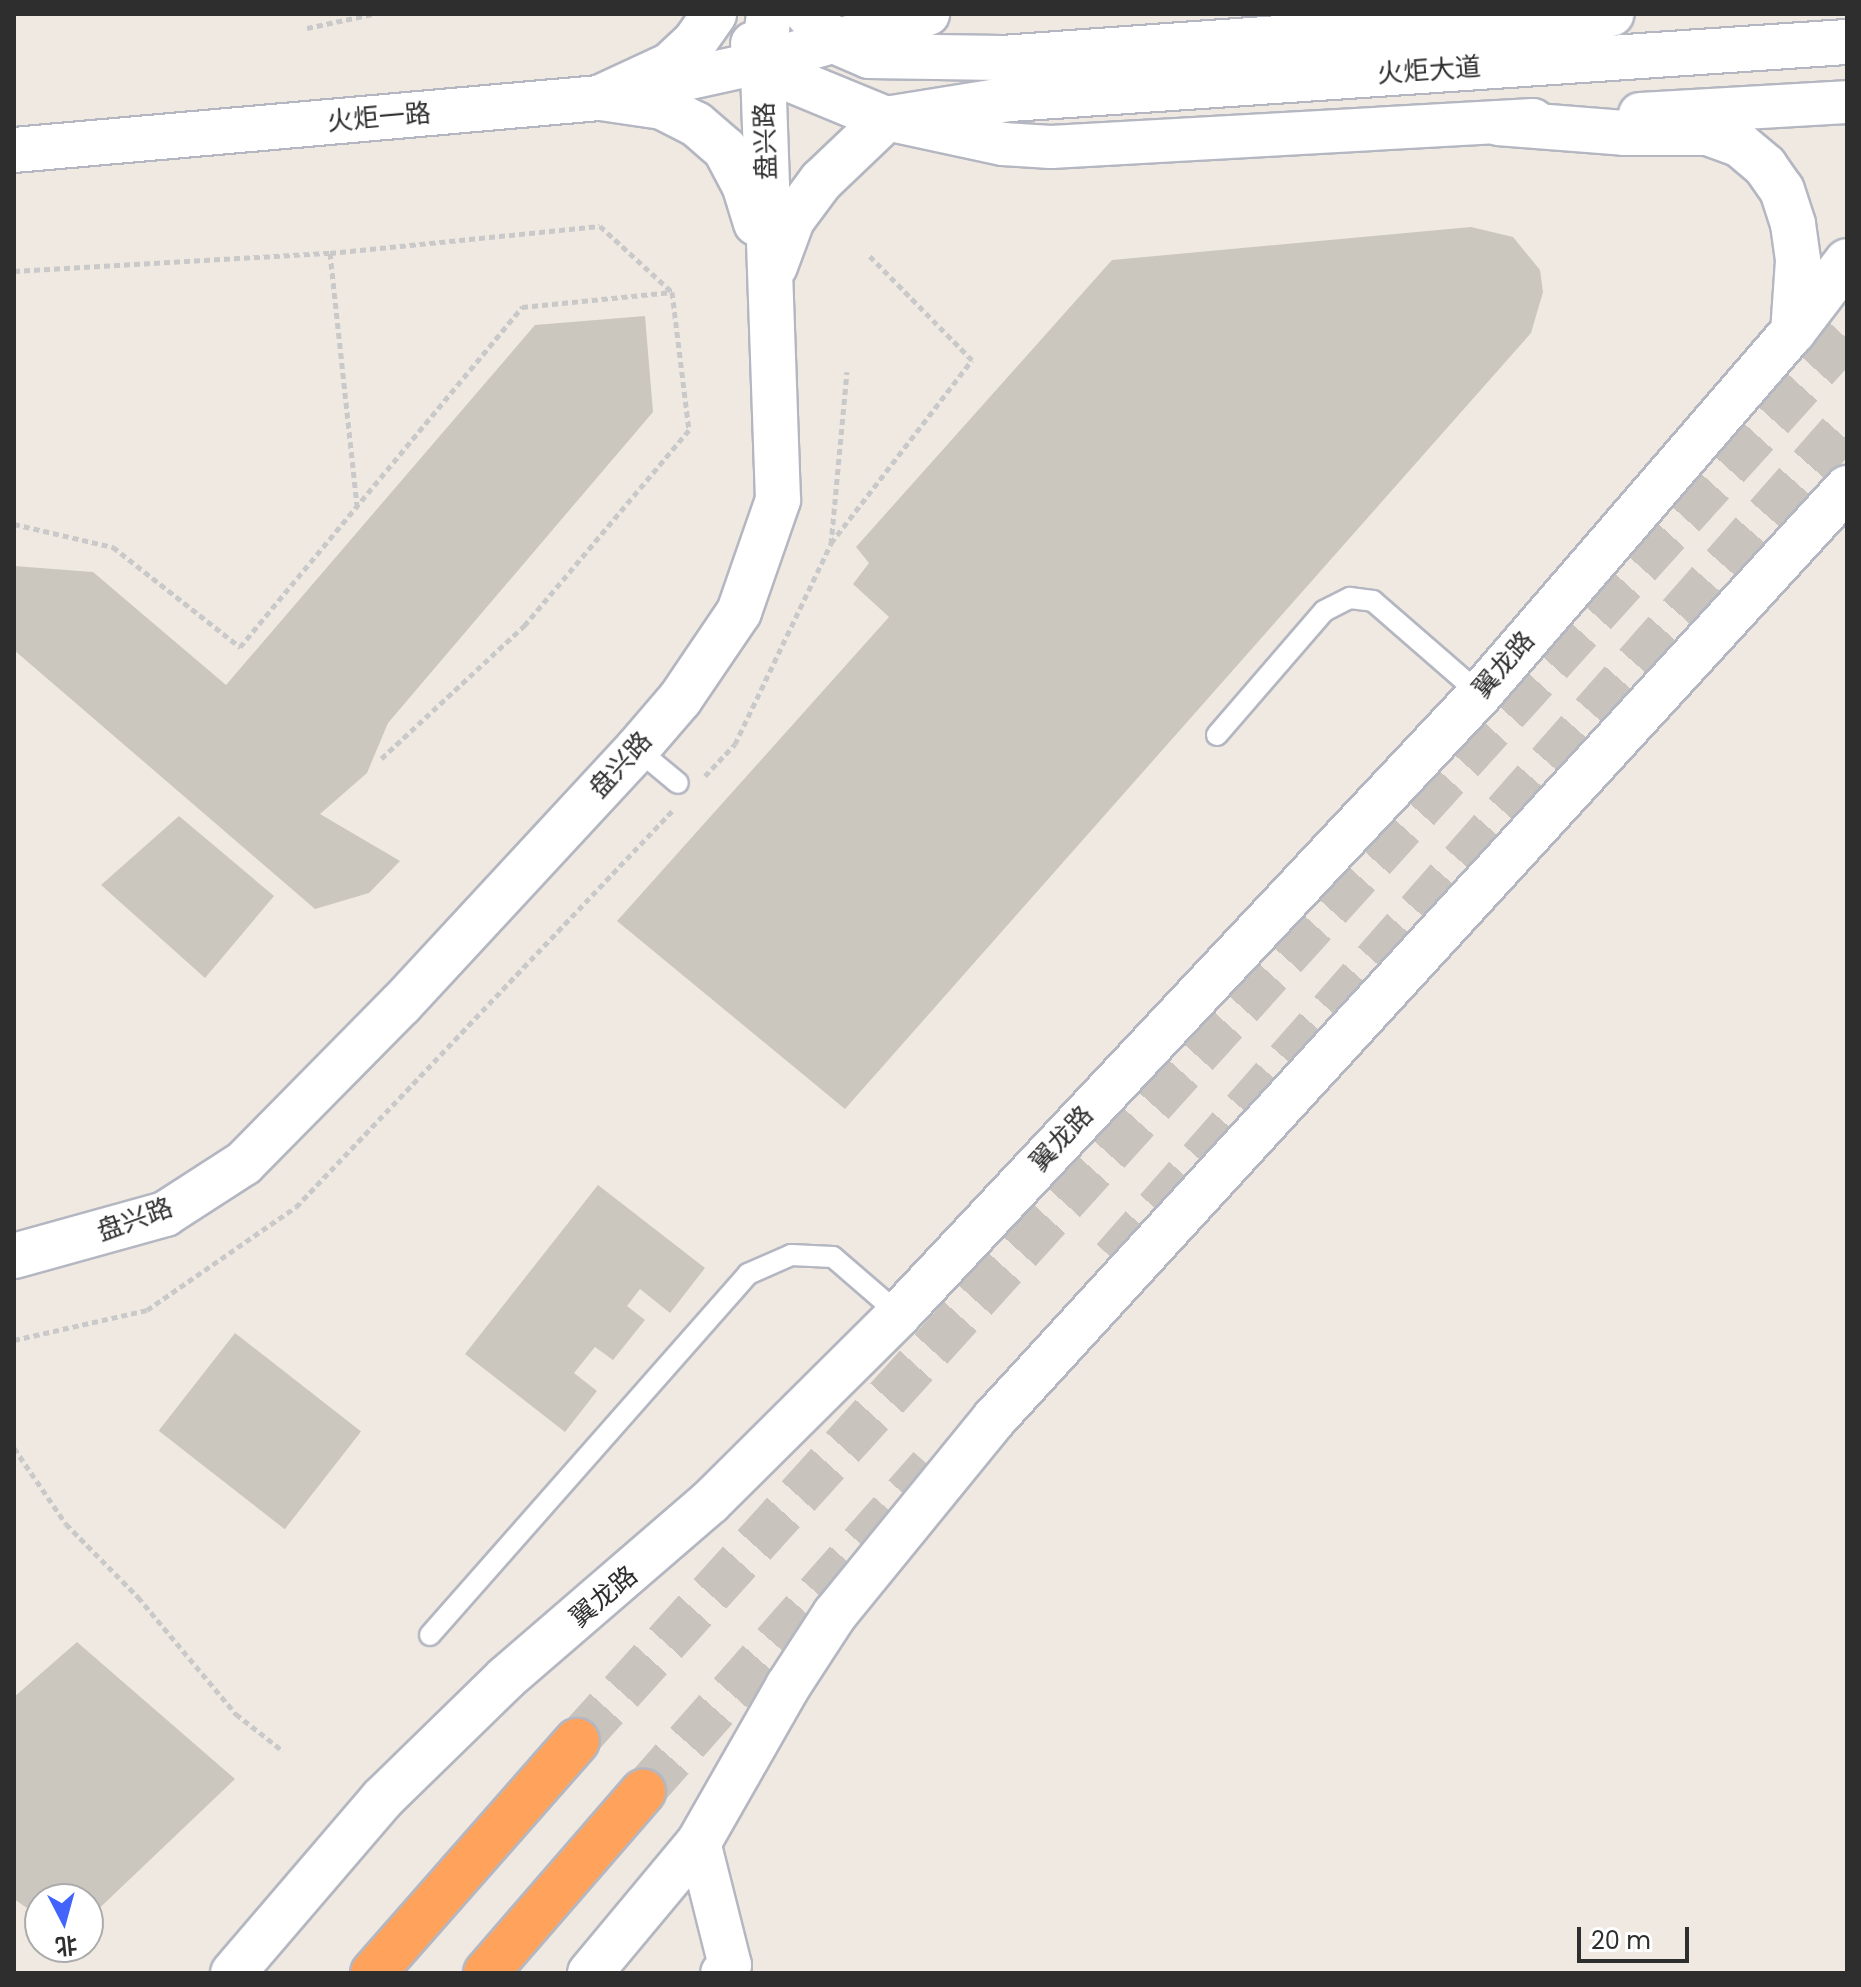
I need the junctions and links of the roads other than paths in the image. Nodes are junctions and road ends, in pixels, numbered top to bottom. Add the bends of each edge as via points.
1 (714, 14) edge
2 (739, 14) edge
3 (769, 14) edge
4 (928, 14) edge
5 (1611, 14) edge
6 (820, 27) edge
7 (1847, 42) edge
8 (763, 62) junction
9 (599, 98) junction
10 (1847, 102) edge
11 (886, 119) junction
12 (1498, 123) junction
13 (14, 150) edge
14 (1847, 261) edge
15 (771, 276) junction
16 (1847, 301) edge
17 (1793, 332) junction
18 (1847, 488) edge
19 (1480, 694) junction
20 (1217, 735) dead end
21 (637, 749) junction
22 (678, 783) dead end
23 (14, 1256) edge
24 (899, 1314) junction
25 (430, 1635) dead end
26 (577, 1741) tunnel mouth
27 (643, 1792) tunnel mouth
28 (699, 1842) junction
29 (233, 1973) edge
30 (373, 1973) edge
31 (486, 1973) edge
32 (590, 1973) edge
33 (722, 1973) edge

1 - 9 main road, 火炬一路 via 670,65
2 - 8 main road
3 - 8 main road, 盘兴路
4 - 6 street
5 - 6 main road, 火炬大道 via 1002,58 869,56
6 - 8 street
7 - 11 main road, 火炬大道 via 1010,99
8 - 9 street
8 - 11 main road via 806,88
8 - 15 main road, 盘兴路
9 - 13 main road, 火炬一路
9 - 15 main road via 662,107 696,124 725,149 744,184
10 - 12 street
11 - 12 street via 1003,144 1051,147
11 - 15 main road via 821,181 792,220
12 - 17 main road via 1708,133 1739,144 1782,190 1793,224 1798,261
14 - 17 main road, 翼龙路
15 - 21 main road, 盘兴路 via 778,500 739,612 680,699
16 - 17 main road via 1824,308
17 - 19 main road, 翼龙路
18 - 28 main road via 994,1419 835,1614
19 - 20 lane via 1373,601 1350,598 1324,611
19 - 24 main road, 翼龙路
21 - 22 lane
21 - 23 main road, 盘兴路 via 401,1004 244,1163 165,1214
24 - 25 lane via 833,1257 791,1255 748,1274
24 - 29 main road, 翼龙路 via 710,1502 506,1678 423,1758
26 - 30 highway
27 - 31 highway
28 - 32 main road
28 - 33 street via 730,1965

